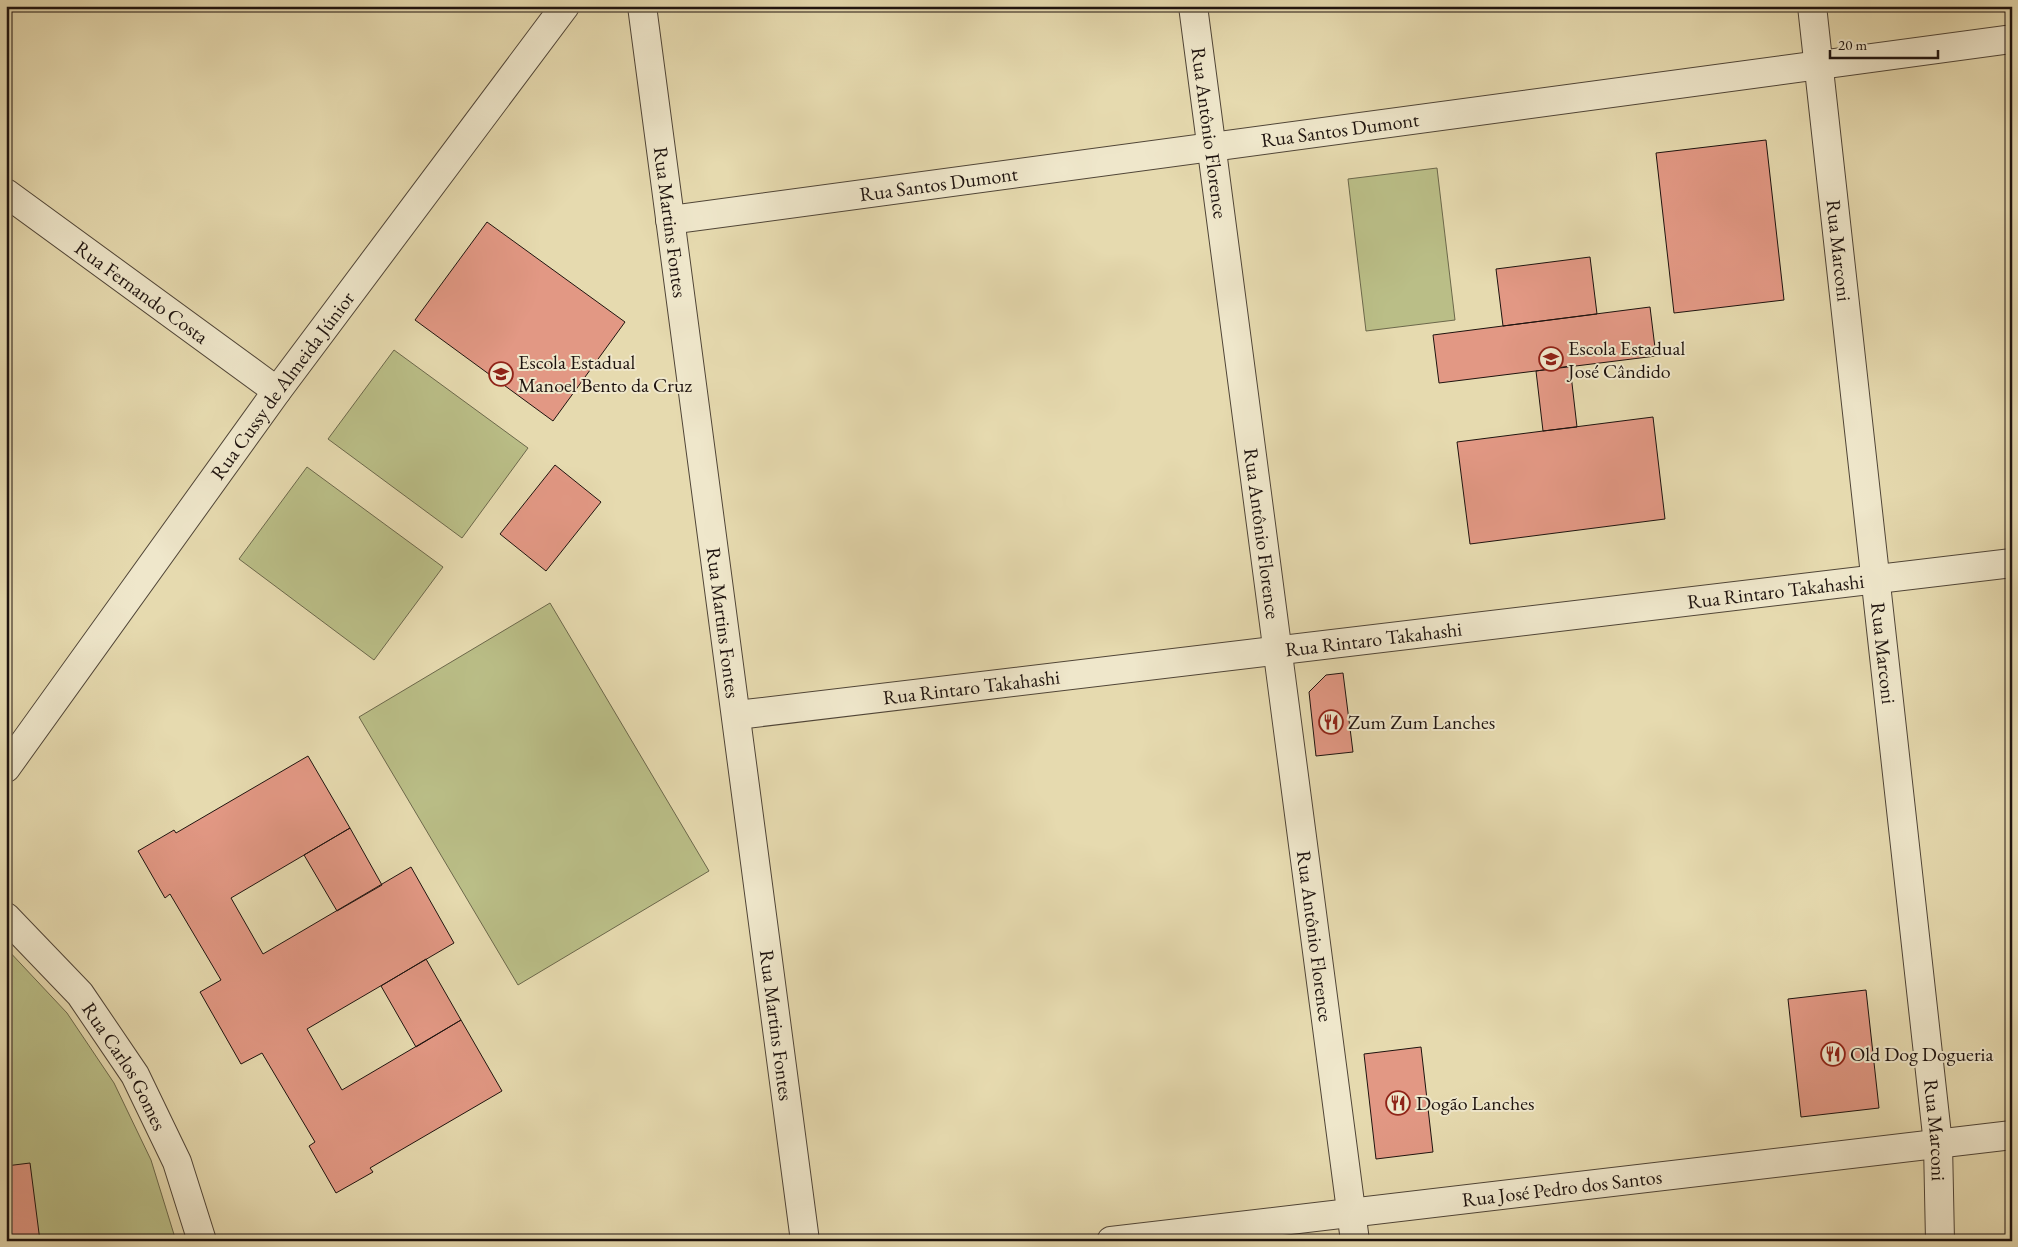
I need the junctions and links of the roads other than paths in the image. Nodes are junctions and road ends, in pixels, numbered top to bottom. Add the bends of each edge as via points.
1 (565, 6) edge
2 (642, 6) edge
3 (1193, 6) edge
4 (1812, 6) edge
5 (2012, 39) edge
6 (1819, 65) junction
7 (1212, 146) junction
8 (6, 193) edge
9 (670, 220) junction
10 (277, 391) junction
11 (2012, 563) edge
12 (1876, 579) junction
13 (1278, 650) junction
14 (737, 715) junction
15 (6, 768) edge
16 (6, 917) edge
17 (2012, 1135) edge
18 (1938, 1144) junction
19 (1351, 1212) junction
20 (202, 1241) edge
21 (805, 1241) edge
22 (1111, 1241) edge
23 (1355, 1241) edge
24 (1940, 1241) edge

1 - 10 street, Rua Cussy de Almeida Júnior
2 - 9 street, Rua Martins Fontes
3 - 7 street, Rua Antônio Florence
4 - 6 street, Rua Marconi
5 - 6 street, Rua Santos Dumont
6 - 7 street, Rua Santos Dumont
6 - 12 street, Rua Marconi
7 - 9 street, Rua Santos Dumont
7 - 13 street, Rua Antônio Florence
8 - 10 street, Rua Fernando Costa
9 - 14 street, Rua Martins Fontes
10 - 15 street, Rua Cussy de Almeida Júnior
11 - 12 street, Rua Rintaro Takahashi
12 - 13 street, Rua Rintaro Takahashi
12 - 18 street, Rua Marconi
13 - 14 street, Rua Rintaro Takahashi
13 - 19 street, Rua Antônio Florence
14 - 21 street, Rua Martins Fontes
16 - 20 street, Rua Carlos Gomes via 80,994 135,1075 177,1162
17 - 18 street, Rua José Pedro dos Santos
18 - 19 street, Rua José Pedro dos Santos
18 - 24 street, Rua Marconi
19 - 22 street, Rua José Pedro dos Santos
19 - 23 street, Rua Antônio Florence

